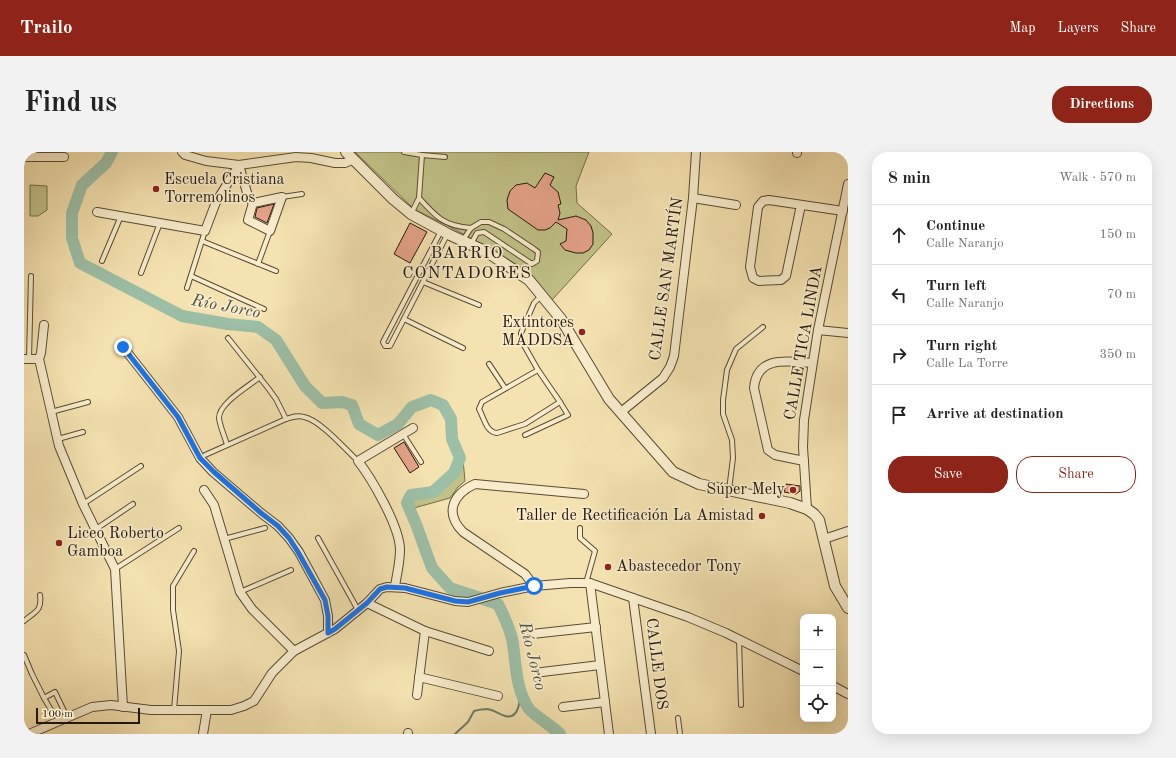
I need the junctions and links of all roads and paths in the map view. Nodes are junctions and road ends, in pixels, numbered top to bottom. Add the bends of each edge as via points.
1 (182, 152) edge
2 (404, 152) edge
3 (696, 152) edge
4 (350, 155) edge
5 (422, 155) junction
6 (24, 157) edge
7 (64, 157) dead end
8 (445, 157) dead end
9 (238, 164) junction
10 (848, 184) edge
11 (302, 194) dead end
12 (282, 197) junction
13 (419, 198) junction
14 (693, 198) junction
15 (253, 203) junction
16 (736, 205) dead end
17 (801, 205) junction
18 (843, 211) junction
19 (98, 212) dead end
20 (411, 214) junction
21 (121, 216) junction
22 (160, 223) junction
23 (471, 228) junction
24 (205, 231) junction
25 (270, 231) junction
26 (444, 233) junction
27 (202, 241) junction
28 (466, 243) junction
29 (102, 261) dead end
30 (258, 264) junction
31 (276, 271) dead end
32 (141, 273) dead end
33 (31, 276) dead end
34 (191, 276) junction
35 (423, 282) junction
36 (187, 288) dead end
37 (542, 295) junction
38 (479, 305) dead end
39 (264, 309) dead end
40 (404, 319) junction
41 (44, 325) dead end
42 (763, 327) dead end
43 (818, 330) junction
44 (848, 333) edge
45 (228, 338) dead end
46 (123, 347) dead end
47 (463, 348) dead end
48 (26, 359) edge
49 (38, 359) junction
50 (812, 363) junction
51 (489, 364) dead end
52 (538, 370) junction
53 (260, 377) junction
54 (505, 388) junction
55 (88, 402) dead end
56 (560, 402) junction
57 (51, 412) junction
58 (621, 412) junction
59 (286, 419) junction
60 (413, 428) dead end
61 (83, 432) dead end
62 (403, 434) junction
63 (525, 435) dead end
64 (57, 439) junction
65 (227, 445) junction
66 (205, 455) dead end
67 (358, 461) junction
68 (804, 461) junction
69 (421, 462) dead end
70 (141, 466) dead end
71 (204, 490) dead end
72 (729, 490) junction
73 (584, 494) dead end
74 (83, 504) junction
75 (133, 504) dead end
76 (807, 509) junction
77 (179, 528) dead end
78 (265, 528) dead end
79 (580, 528) dead end
80 (95, 529) junction
81 (848, 531) edge
82 (318, 538) dead end
83 (224, 539) junction
84 (824, 539) junction
85 (194, 551) dead end
86 (116, 569) junction
87 (291, 570) dead end
88 (588, 583) junction
89 (395, 586) junction
90 (534, 586) junction
91 (240, 592) junction
92 (40, 594) dead end
93 (634, 598) junction
94 (367, 603) junction
95 (848, 608) edge
96 (358, 610) junction
97 (24, 621) edge
98 (596, 627) junction
99 (425, 631) junction
100 (328, 633) junction
101 (532, 634) dead end
102 (739, 639) junction
103 (294, 651) junction
104 (489, 651) dead end
105 (24, 655) edge
106 (600, 665) junction
107 (800, 670) edge
108 (542, 672) dead end
109 (419, 677) junction
110 (836, 688) edge
111 (848, 694) edge
112 (417, 696) dead end
113 (498, 696) dead end
114 (44, 698) junction
115 (605, 702) junction
116 (741, 705) dead end
117 (123, 707) junction
118 (563, 707) dead end
119 (174, 710) junction
120 (207, 710) junction
121 (65, 713) junction
122 (678, 718) dead end
123 (42, 731) edge
124 (29, 734) edge
125 (203, 734) edge
126 (609, 734) edge
127 (651, 734) edge
128 (680, 734) edge

1 - 9 street via 206,161
2 - 5 lane
3 - 14 street, CALLE SAN MARTÍN
4 - 9 street via 345,163 296,157
4 - 20 street
5 - 8 lane
5 - 13 lane
6 - 7 street
9 - 15 street via 248,196
9 - 24 street via 216,202
10 - 18 street, CALLE TICA LINDA
11 - 12 lane
12 - 15 street
12 - 25 street
13 - 20 lane
13 - 23 lane via 434,215 459,227
14 - 16 street
14 - 58 street, CALLE SAN MARTÍN via 674,356 663,378
15 - 25 street via 248,220
17 - 17 street via 769,200 763,201 758,207 750,267 753,278 781,280 786,276
17 - 18 street
18 - 43 street, CALLE TICA LINDA
19 - 21 street
20 - 26 street
21 - 22 street
21 - 29 lane
22 - 24 street
22 - 32 lane
23 - 28 lane
23 - 28 lane via 481,222 489,222 504,229 534,248 538,252 537,261 532,264 484,232 477,233
24 - 27 lane
25 - 30 lane
26 - 28 street
26 - 35 lane
26 - 40 lane via 383,342 385,346 390,346
27 - 30 lane
27 - 34 lane
28 - 37 street via 487,252 529,280
30 - 31 lane
33 - 48 lane
34 - 36 lane
34 - 39 lane
35 - 38 lane
35 - 40 lane
37 - 52 lane via 534,303 520,337
37 - 58 street via 561,319 610,399
40 - 47 lane
41 - 49 street via 42,353
42 - 72 lane via 736,350 726,370 723,414 732,440 733,458
43 - 44 street
43 - 50 street, CALLE TICA LINDA
45 - 53 lane
46 - 100 street via 178,417 200,458 289,538 325,600
48 - 49 street
49 - 57 street
50 - 68 street, CALLE TICA LINDA via 804,420
50 - 68 street via 782,360 775,362 762,368 754,384 768,450 775,455
51 - 54 lane
52 - 54 lane
52 - 56 lane
53 - 59 lane via 276,399
53 - 65 lane via 222,408 219,419
54 - 56 lane via 480,405 492,433 497,434 525,424
55 - 57 lane
56 - 63 lane via 568,415
57 - 64 street
58 - 72 street via 673,472 699,484
59 - 65 lane
59 - 67 lane via 293,416 304,417 317,422
60 - 62 street
61 - 64 lane
62 - 67 street
62 - 69 lane
64 - 74 street
65 - 66 lane
67 - 89 street via 376,488 399,540 400,560
68 - 76 street, CALLE TICA LINDA
70 - 74 lane
71 - 83 street via 214,505
72 - 76 street
73 - 90 street via 475,484 465,488 454,501 452,516 456,525 525,574
74 - 80 street
75 - 80 lane
76 - 84 street via 819,520
77 - 86 lane
78 - 83 lane
79 - 88 lane via 580,538 594,549 596,554
80 - 86 street
81 - 84 street
82 - 96 lane
83 - 91 street
84 - 95 street via 835,586
85 - 119 lane via 173,586 173,610 179,651
86 - 117 street
87 - 91 lane
88 - 90 street
88 - 93 street
88 - 98 street
89 - 90 street via 468,602
89 - 94 street via 380,589
91 - 103 street via 252,609
92 - 97 lane via 40,608
93 - 102 street
93 - 127 street, CALLE DOS
94 - 96 street
94 - 99 street
96 - 100 street
98 - 101 street
98 - 106 street
99 - 104 street
99 - 109 street
100 - 103 street
102 - 107 street
102 - 116 lane
103 - 120 street via 272,673 254,701 231,710
105 - 114 lane
106 - 108 street
106 - 115 street
109 - 112 street
109 - 113 street
110 - 111 street
114 - 121 lane via 54,715
114 - 121 lane via 55,692
115 - 118 street
115 - 126 street
117 - 119 street
117 - 121 street via 111,705
119 - 120 street
120 - 125 street
121 - 123 street
122 - 128 lane
123 - 124 street

